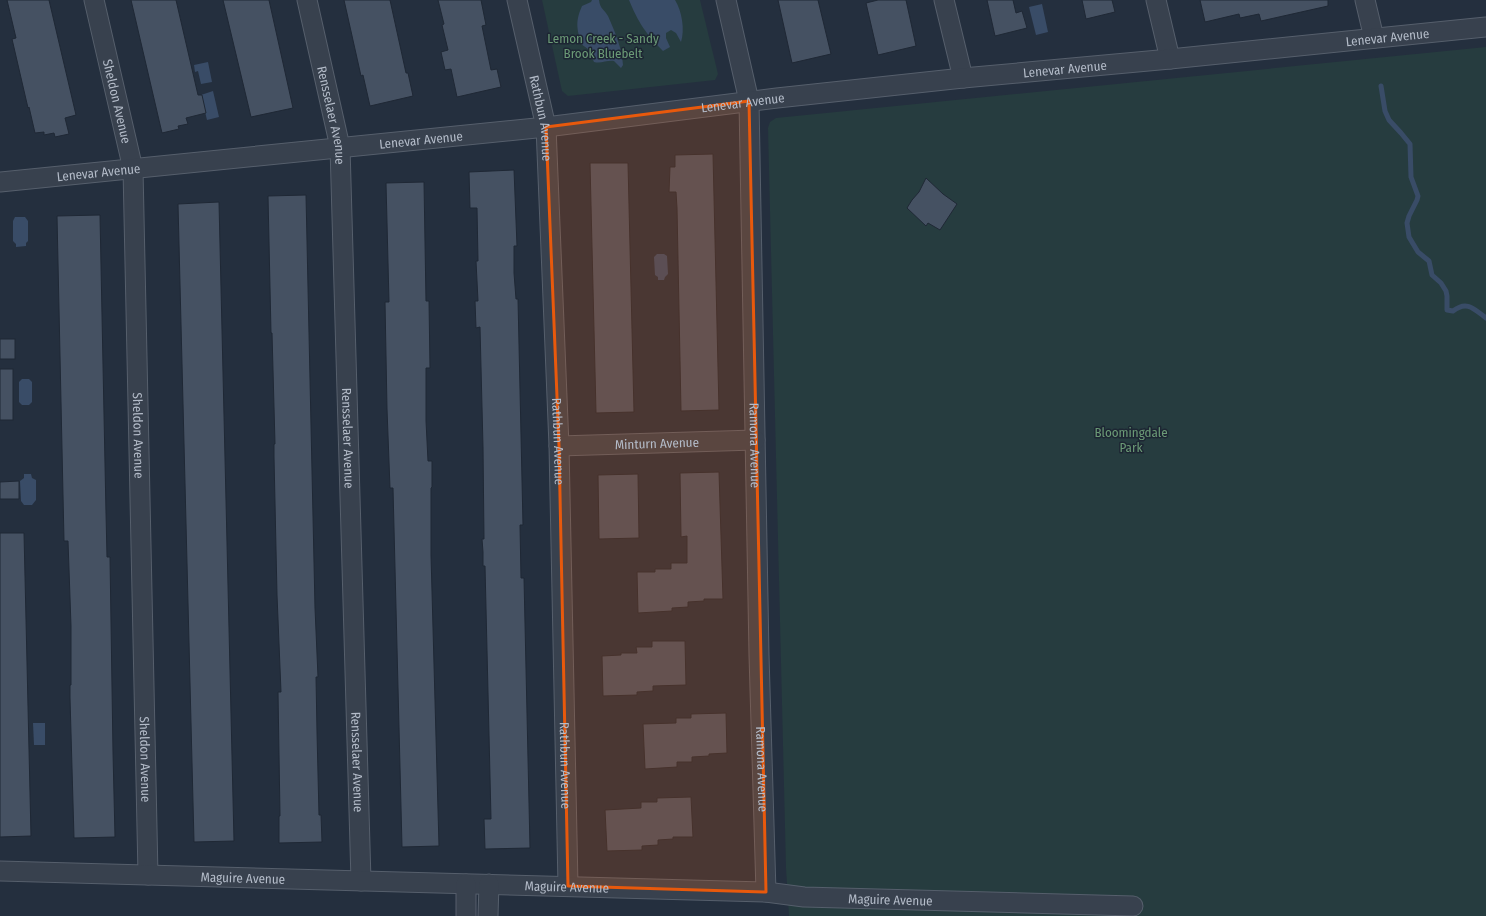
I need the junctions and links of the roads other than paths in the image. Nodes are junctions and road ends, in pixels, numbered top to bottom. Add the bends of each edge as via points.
1 (94, 0) edge
2 (307, 0) edge
3 (517, 0) edge
4 (726, 0) edge
5 (944, 0) edge
6 (1156, 0) edge
7 (1365, 0) edge
8 (1486, 27) edge
9 (1374, 38) junction
10 (1170, 59) junction
11 (962, 78) junction
12 (749, 102) junction
13 (546, 127) junction
14 (340, 147) junction
15 (133, 169) junction
16 (0, 182) edge
17 (755, 440) junction
18 (559, 446) junction
19 (0, 871) edge
20 (148, 875) junction
21 (361, 881) junction
22 (466, 884) junction
23 (489, 884) junction
24 (568, 886) junction
25 (766, 892) junction
26 (1133, 906) dead end
27 (466, 916) edge
28 (488, 916) edge

1 - 15 street, Sheldon Avenue
2 - 14 street, Rensselaer Avenue
3 - 13 street, Rathbun Avenue
4 - 12 street, Ramona Avenue
5 - 11 street
6 - 10 street
7 - 9 street
8 - 9 street, Lenevar Avenue
9 - 10 street, Lenevar Avenue
10 - 11 street, Lenevar Avenue
11 - 12 street, Lenevar Avenue
12 - 13 street, Lenevar Avenue
12 - 17 street, Ramona Avenue
13 - 14 street, Lenevar Avenue
13 - 18 street, Rathbun Avenue
14 - 15 street, Lenevar Avenue
14 - 21 street, Rensselaer Avenue
15 - 16 street, Lenevar Avenue
15 - 20 street, Sheldon Avenue
17 - 18 street, Minturn Avenue
17 - 25 street, Ramona Avenue
18 - 24 street, Rathbun Avenue
19 - 20 street, Maguire Avenue
20 - 21 street, Maguire Avenue
21 - 22 street, Maguire Avenue
22 - 23 street, Maguire Avenue
22 - 27 street
23 - 24 street, Maguire Avenue
23 - 28 street
24 - 25 street, Maguire Avenue
25 - 26 street, Maguire Avenue via 804,897

